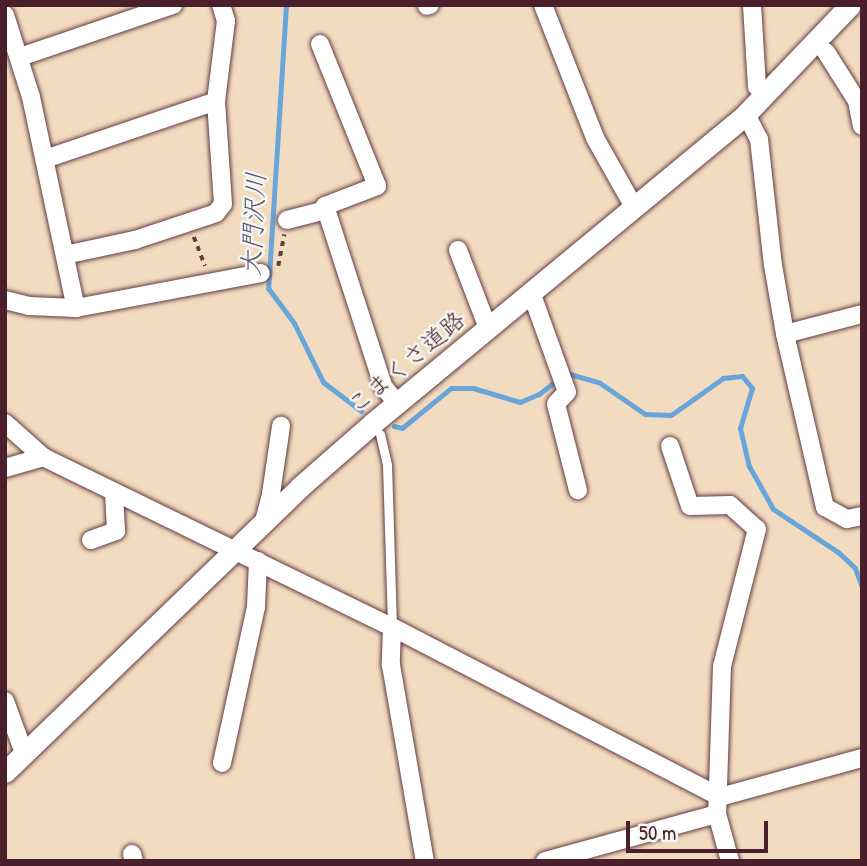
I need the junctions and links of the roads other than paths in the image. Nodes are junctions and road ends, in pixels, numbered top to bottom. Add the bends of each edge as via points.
1 (173, 5) edge
2 (221, 5) edge
3 (543, 5) edge
4 (752, 5) edge
5 (850, 5) edge
6 (5, 15) edge
7 (320, 44) dead end
8 (826, 52) dead end
9 (20, 57) junction
10 (757, 87) dead end
11 (216, 101) junction
12 (746, 114) junction
13 (862, 126) edge
14 (45, 159) junction
15 (634, 207) junction
16 (326, 210) junction
17 (287, 220) road end
18 (457, 250) dead end
19 (65, 255) junction
20 (261, 272) road end
21 (531, 292) junction
22 (5, 300) edge
23 (76, 308) junction
24 (862, 314) edge
25 (488, 327) junction
26 (785, 334) junction
27 (397, 403) junction
28 (5, 423) edge
29 (281, 426) dead end
30 (380, 434) dead end
31 (670, 446) dead end
32 (43, 457) junction
33 (5, 468) edge
34 (578, 490) dead end
35 (114, 492) junction
36 (862, 516) edge
37 (264, 521) junction
38 (91, 540) dead end
39 (233, 550) junction
40 (258, 561) junction
41 (392, 627) junction
42 (5, 701) edge
43 (24, 753) junction
44 (862, 758) edge
45 (222, 763) dead end
46 (5, 772) edge
47 (718, 806) junction
48 (425, 861) edge
49 (545, 861) edge
50 (730, 861) edge

1 - 9 street
2 - 11 street via 226,21
3 - 15 street via 596,138
4 - 10 street
5 - 12 street, こまくさ道路
6 - 9 street
7 - 16 street via 377,186 325,206
8 - 13 street via 857,102
9 - 14 street
11 - 14 street
11 - 19 street via 223,204 216,213 135,240
12 - 15 street, こまくさ道路
12 - 26 street via 759,139
14 - 19 street
15 - 21 street, こまくさ道路
16 - 17 street
16 - 27 street via 383,386
18 - 25 street
19 - 23 street
20 - 23 street
21 - 25 street, こまくさ道路
21 - 34 street via 567,392 556,404
22 - 23 street
24 - 26 street
25 - 27 street, こまくさ道路
26 - 36 street via 825,506 847,519
27 - 37 street, こまくさ道路
28 - 32 street
29 - 37 street
30 - 41 lane via 387,465
31 - 47 street via 690,506 730,505 757,529 722,666
32 - 33 street
32 - 35 street
35 - 38 street via 116,531
35 - 39 street
37 - 39 street, こまくさ道路
39 - 40 street
39 - 43 street, こまくさ道路
40 - 41 street
40 - 45 street via 256,607
41 - 47 street
41 - 48 street via 391,665
42 - 43 street
43 - 46 street, こまくさ道路
44 - 47 street
47 - 49 street
47 - 50 street

